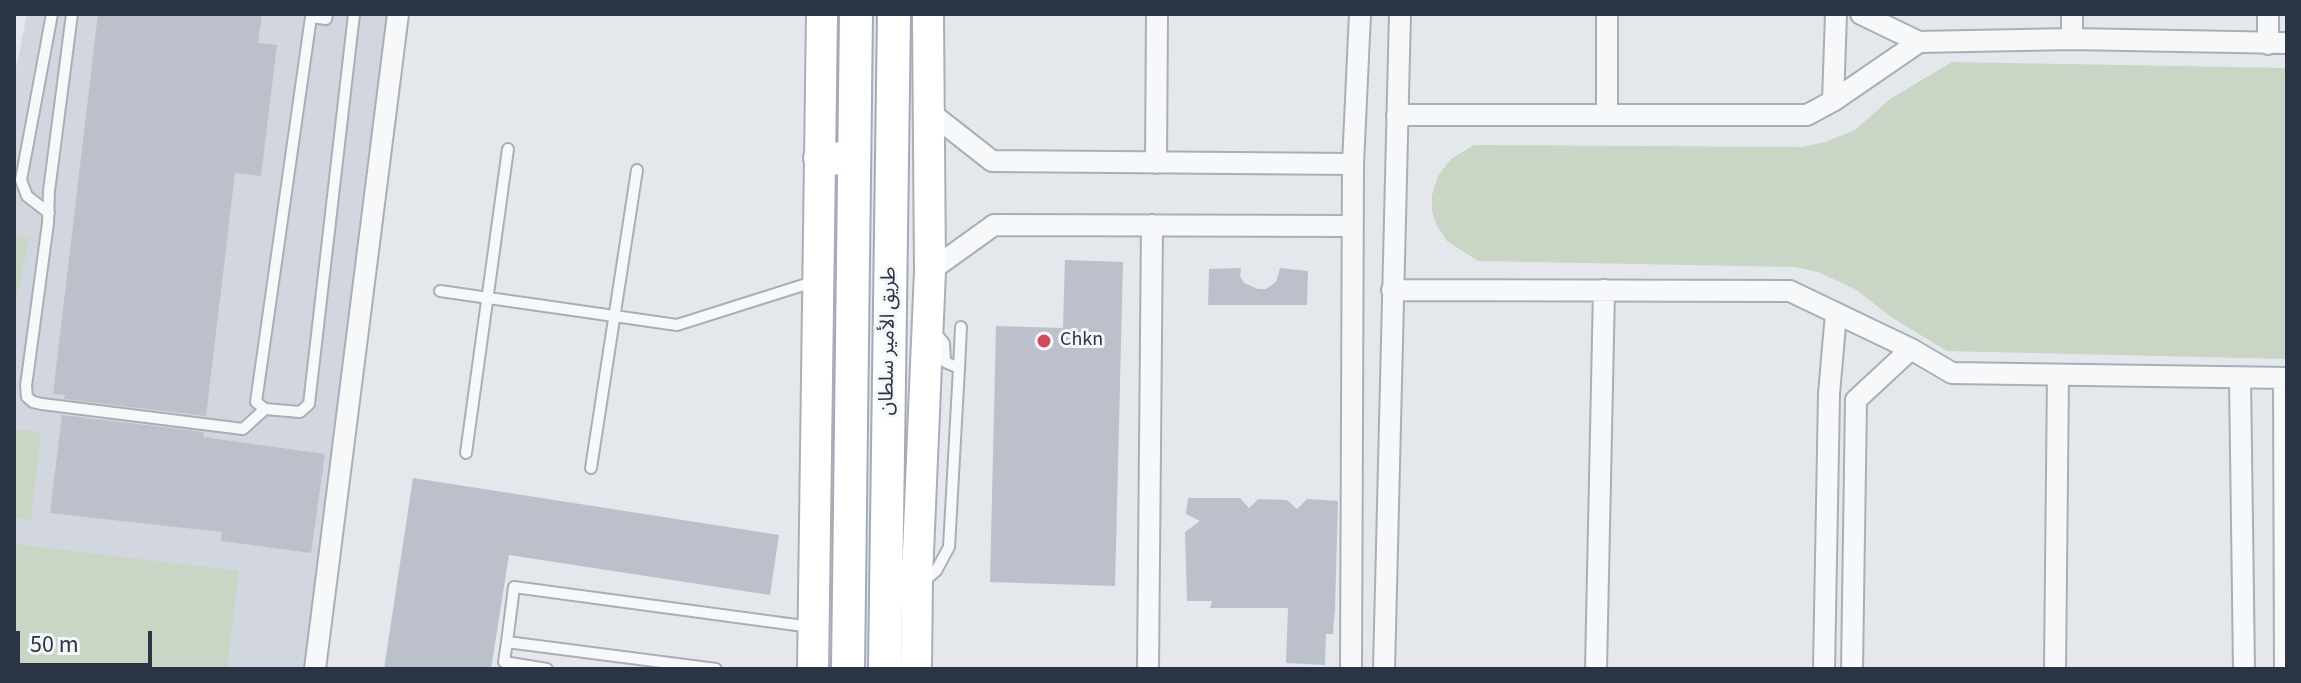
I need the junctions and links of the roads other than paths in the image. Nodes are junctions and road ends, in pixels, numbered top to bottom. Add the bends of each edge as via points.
1 (52, 14) edge
2 (72, 14) edge
3 (327, 14) edge
4 (354, 14) edge
5 (398, 14) edge
6 (822, 14) edge
7 (856, 14) edge
8 (894, 14) edge
9 (1157, 14) edge
10 (1360, 14) edge
11 (1400, 14) edge
12 (1607, 14) edge
13 (1836, 14) edge
14 (1860, 14) edge
15 (2072, 14) edge
16 (2268, 14) edge
17 (929, 15) edge
18 (2072, 39) junction
19 (1919, 42) junction
20 (2278, 44) edge
21 (1833, 101) junction
22 (927, 110) junction
23 (1397, 115) junction
24 (1607, 115) junction
25 (508, 149) dead end
26 (820, 158) junction
27 (854, 159) junction
28 (1156, 163) junction
29 (1353, 164) junction
30 (637, 170) dead end
31 (49, 213) junction
32 (1152, 225) junction
33 (1352, 226) junction
34 (930, 271) junction
35 (818, 280) junction
36 (1392, 290) junction
37 (1604, 290) junction
38 (440, 291) dead end
39 (486, 298) junction
40 (1836, 313) junction
41 (615, 316) junction
42 (928, 324) junction
43 (961, 327) dead end
44 (1911, 349) junction
45 (959, 368) junction
46 (2058, 375) junction
47 (2240, 378) junction
48 (2285, 378) edge
49 (1829, 394) junction
50 (1856, 400) junction
51 (265, 409) junction
52 (466, 453) dead end
53 (591, 468) dead end
54 (907, 580) junction
55 (813, 627) junction
56 (507, 642) junction
57 (643, 664) edge
58 (315, 669) edge
59 (547, 669) edge
60 (716, 669) edge
61 (813, 669) edge
62 (848, 669) edge
63 (885, 669) edge
64 (916, 669) edge
65 (1148, 669) edge
66 (1351, 669) edge
67 (1384, 669) edge
68 (1596, 669) edge
69 (1824, 669) edge
70 (1852, 669) edge
71 (2055, 669) edge
72 (2244, 669) edge
73 (2285, 669) edge

1 - 31 lane via 21,180 27,196
2 - 31 lane
3 - 51 lane via 326,19 311,17 256,402
4 - 51 lane via 309,404 300,412
5 - 58 street
6 - 26 main road
7 - 27 main road, طريق الأمير سلطان
8 - 54 main road, طريق الأمير سلطان
9 - 28 street
10 - 29 street
11 - 23 street
12 - 24 street
13 - 21 street
14 - 19 street
15 - 18 street
16 - 20 street
17 - 22 main road
18 - 19 street
18 - 20 street
19 - 21 street
21 - 24 street via 1807,115
22 - 28 street via 992,161
22 - 34 main road
23 - 24 street
23 - 36 street
25 - 39 lane
26 - 27 main road
26 - 35 main road
27 - 62 main road, طريق الأمير سلطان
28 - 29 street
29 - 33 street
30 - 41 lane
31 - 51 lane via 27,397 42,404 243,429
32 - 33 street
32 - 34 street via 994,225
32 - 65 street
33 - 66 street
34 - 42 main road
35 - 41 lane via 677,325
35 - 55 main road
36 - 37 street
36 - 67 street
37 - 40 street via 1790,291
37 - 68 street
38 - 39 lane
39 - 41 lane
39 - 52 lane
40 - 44 street
40 - 49 street
41 - 53 lane
42 - 45 lane via 944,343 945,362
42 - 54 main road
43 - 45 lane
44 - 46 street via 1952,373
44 - 50 street
45 - 54 lane via 949,547 936,571
46 - 47 street
46 - 71 street
47 - 48 street
47 - 72 street
48 - 73 street
49 - 50 street
49 - 69 street
50 - 70 street
54 - 63 main road, طريق الأمير سلطان
54 - 64 main road
55 - 56 lane via 514,587
55 - 61 main road
56 - 57 lane
56 - 59 lane via 504,662
57 - 60 lane

